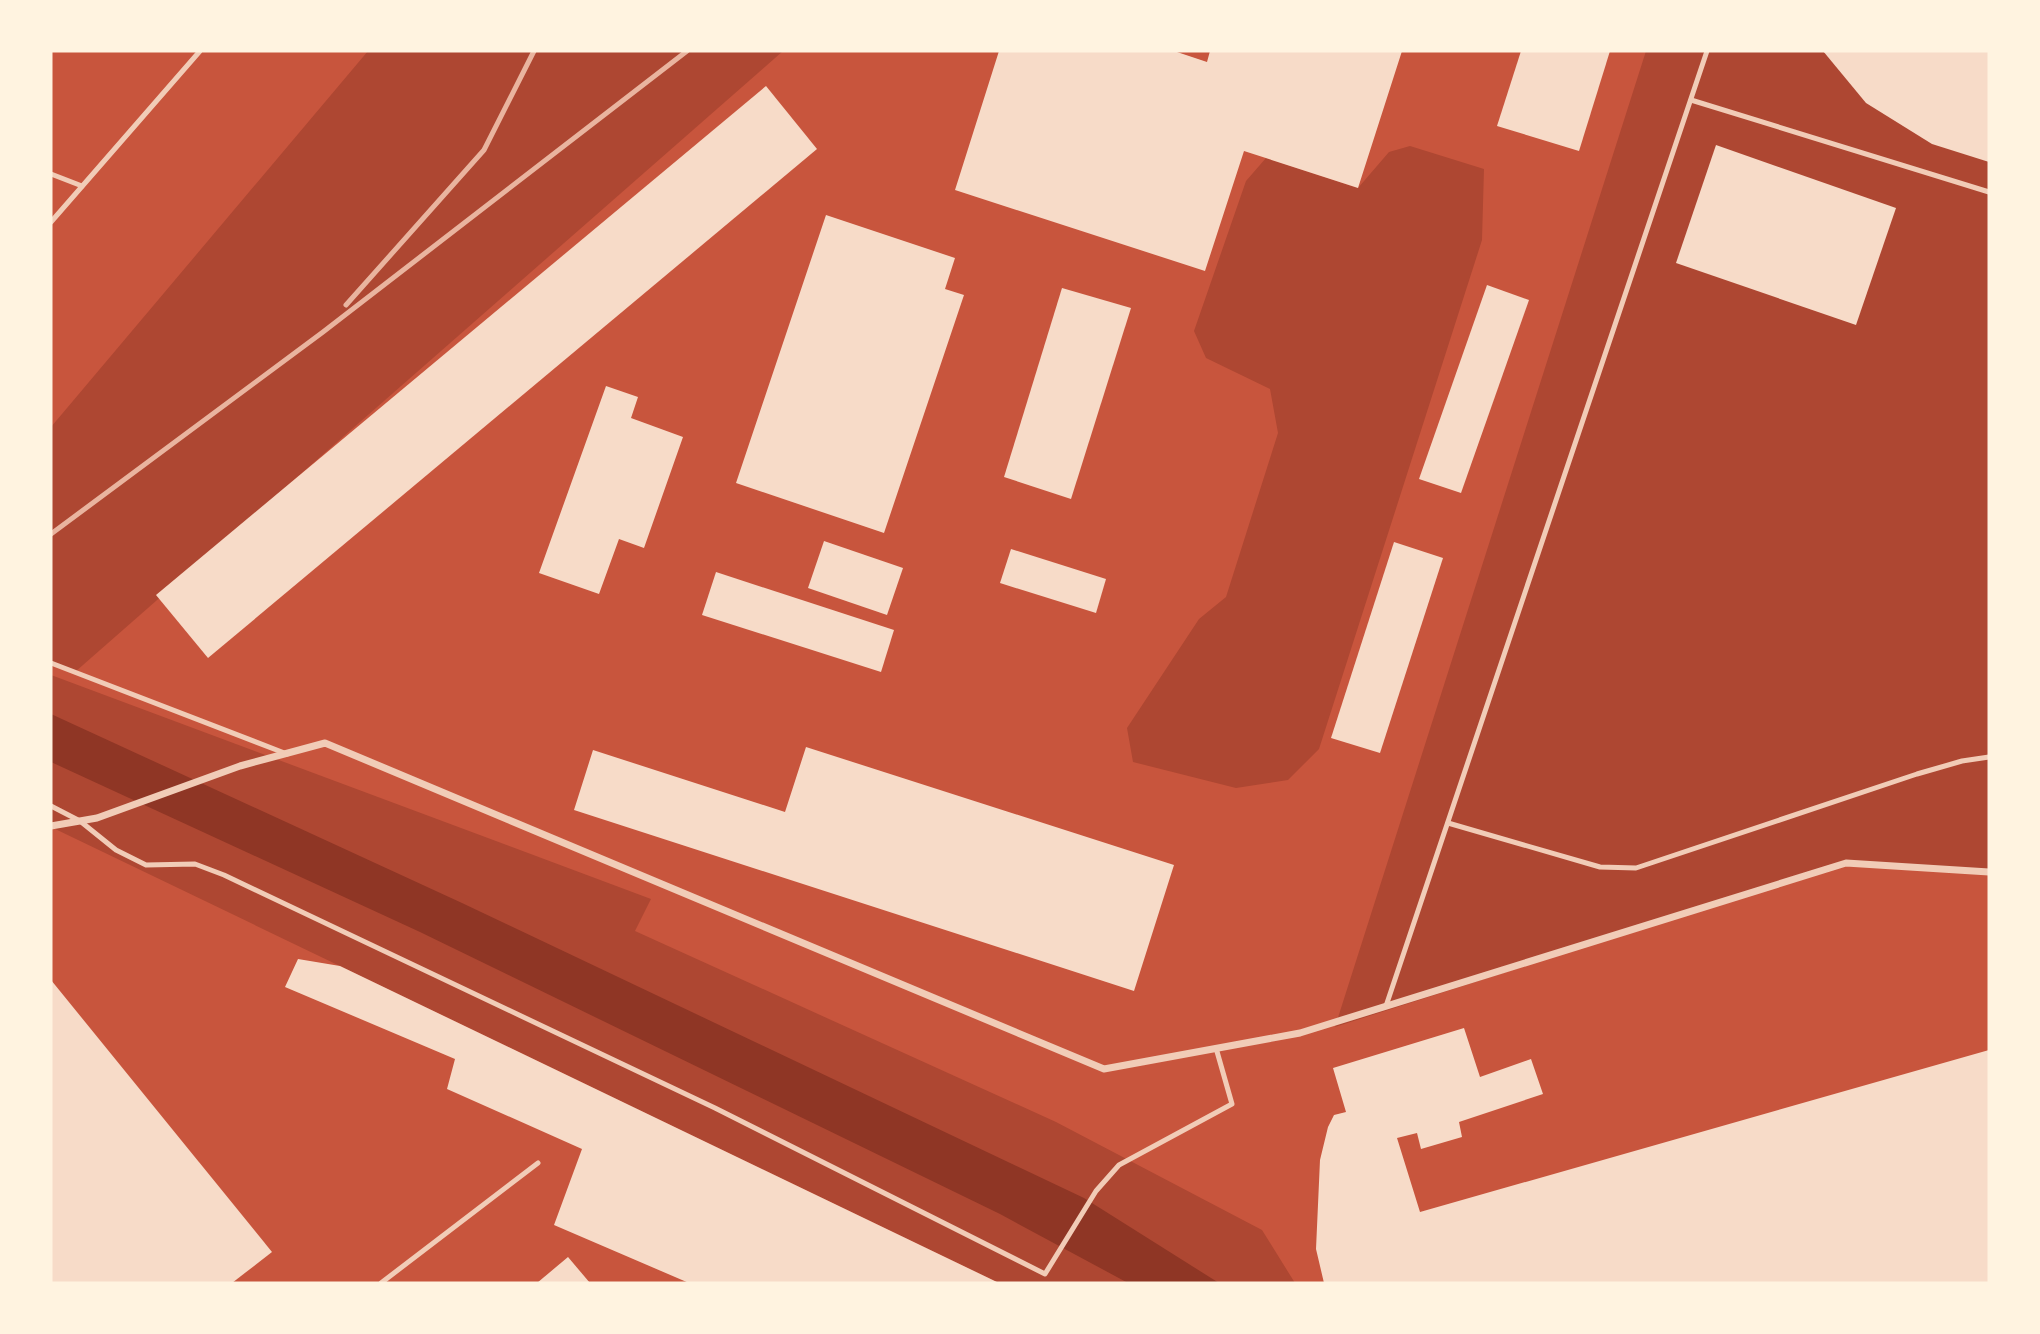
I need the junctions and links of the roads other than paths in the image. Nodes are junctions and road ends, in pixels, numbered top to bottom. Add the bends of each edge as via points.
1 (200, 51) edge
2 (1707, 51) edge
3 (1691, 100) junction
4 (51, 174) edge
5 (82, 186) junction
6 (1989, 191) edge
7 (51, 222) edge
8 (51, 663) edge
9 (287, 754) junction
10 (1989, 757) edge
11 (51, 806) edge
12 (80, 821) junction
13 (1448, 823) junction
14 (51, 826) edge
15 (1989, 872) edge
16 (1386, 1006) junction
17 (1216, 1048) junction
18 (538, 1163) dead end
19 (382, 1283) edge

1 - 5 lane
2 - 3 lane
3 - 6 lane
3 - 13 lane
4 - 5 lane
5 - 7 lane
8 - 9 lane
9 - 12 street
9 - 17 street via 326,743 1104,1069
10 - 13 lane via 1917,774 1636,868 1600,867
11 - 12 lane
12 - 14 street
12 - 17 lane via 116,850 146,865 195,864 224,875 715,1108 1045,1273 1096,1191 1119,1165 1231,1104
13 - 16 lane
15 - 16 street via 1846,863
16 - 17 street via 1300,1033
18 - 19 lane

